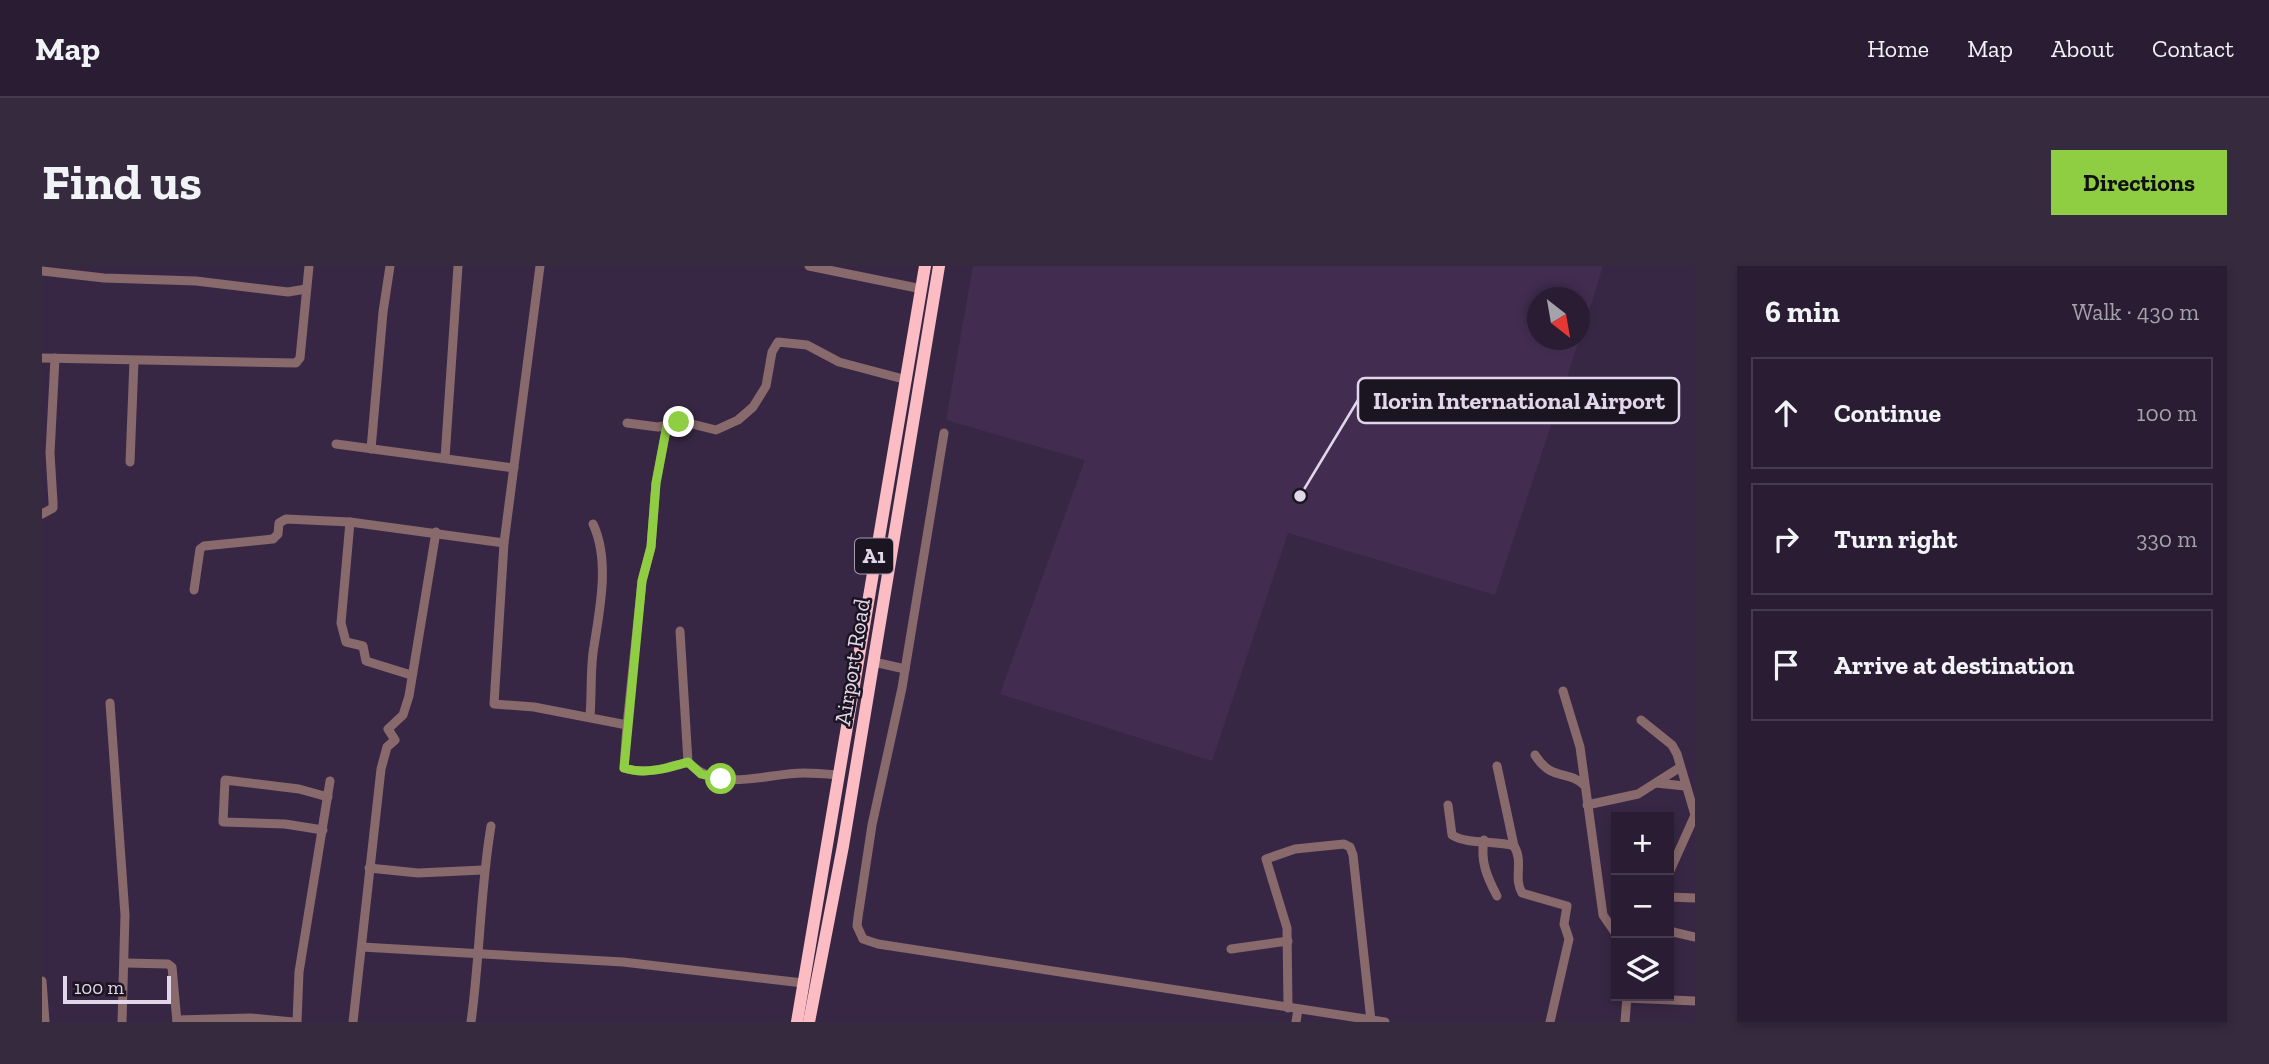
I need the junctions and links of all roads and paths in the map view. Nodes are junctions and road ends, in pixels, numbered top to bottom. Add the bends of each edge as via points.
1 (309, 266) edge
2 (390, 266) edge
3 (458, 266) edge
4 (540, 266) edge
5 (809, 266) edge
6 (925, 266) edge
7 (939, 266) edge
8 (42, 271) edge
9 (306, 289) junction
10 (922, 289) junction
11 (42, 358) edge
12 (55, 358) junction
13 (134, 361) junction
14 (907, 380) junction
15 (627, 423) dead end
16 (667, 425) junction
17 (944, 433) dead end
18 (336, 444) dead end
19 (370, 449) junction
20 (445, 458) junction
21 (130, 462) dead end
22 (514, 468) junction
23 (42, 514) edge
24 (350, 522) junction
25 (593, 524) dead end
26 (436, 532) junction
27 (505, 543) junction
28 (194, 590) dead end
29 (680, 631) dead end
30 (874, 662) junction
31 (905, 669) junction
32 (411, 675) junction
33 (1563, 691) dead end
34 (110, 702) dead end
35 (590, 716) junction
36 (1641, 720) dead end
37 (627, 725) junction
38 (1535, 755) dead end
39 (688, 762) junction
40 (1497, 766) dead end
41 (1679, 768) junction
42 (838, 775) junction
43 (330, 781) dead end
44 (1656, 783) junction
45 (1584, 785) junction
46 (1685, 786) junction
47 (328, 797) junction
48 (1448, 805) dead end
49 (1587, 805) junction
50 (1695, 815) edge
51 (491, 826) dead end
52 (323, 830) junction
53 (1484, 840) junction
54 (1514, 846) junction
55 (1674, 862) edge
56 (369, 867) junction
57 (483, 870) junction
58 (1497, 896) dead end
59 (1674, 897) edge
60 (1695, 898) edge
61 (1611, 927) edge
62 (1674, 932) edge
63 (1695, 937) edge
64 (1288, 941) junction
65 (362, 947) junction
66 (1231, 949) dead end
67 (480, 955) junction
68 (126, 963) junction
69 (42, 981) edge
70 (803, 983) junction
71 (1674, 1000) edge
72 (1626, 1001) edge
73 (1695, 1001) edge
74 (1293, 1009) junction
75 (44, 1019) edge
76 (177, 1021) edge
77 (1371, 1021) edge
78 (122, 1022) edge
79 (295, 1022) edge
80 (353, 1022) edge
81 (471, 1022) edge
82 (797, 1022) edge
83 (809, 1022) edge
84 (1296, 1022) edge
85 (1385, 1022) edge
86 (1550, 1022) edge
87 (1625, 1022) edge

1 - 9 street
2 - 19 street
3 - 20 street
4 - 22 street
5 - 10 street
6 - 10 highway, Airport Road / A1
7 - 30 highway, Airport Road / A1
8 - 9 street via 288,292
9 - 13 street via 296,363
10 - 14 highway, Airport Road / A1
11 - 12 street
12 - 13 street
12 - 23 street via 50,453 53,508
13 - 21 street
14 - 16 street via 839,362 807,345 778,342 766,386 738,420 716,429 684,422
14 - 42 highway, Airport Road / A1
15 - 16 street
16 - 37 street via 651,547 642,581
17 - 31 street
18 - 19 street
19 - 20 street
20 - 22 street
22 - 27 street
24 - 26 street
24 - 28 street via 286,519 279,523 273,540 204,546
24 - 32 street via 341,623 346,642 363,646 366,662
25 - 35 street via 603,572
26 - 27 street
26 - 32 street
27 - 35 street via 494,704
29 - 39 street
30 - 31 street
30 - 83 highway, Airport Road / A1
31 - 74 street via 858,917 863,939
32 - 56 street via 403,715 388,729 395,740 387,747 381,769
33 - 45 street via 1580,747
34 - 68 street
35 - 37 street
36 - 41 street via 1672,746
37 - 39 street via 624,768 655,770
38 - 45 street via 1549,771 1577,778
39 - 42 street via 701,774 721,779
40 - 54 street
41 - 44 street
41 - 46 street
42 - 70 highway, Airport Road / A1
43 - 47 street
44 - 46 street
44 - 49 street via 1633,796
45 - 49 street
46 - 50 street
47 - 52 street
47 - 52 street via 225,780 223,822
48 - 53 street via 1452,835
49 - 61 street via 1603,915
50 - 55 street
51 - 57 street
52 - 79 street
53 - 54 street
53 - 58 street via 1485,872
54 - 86 street via 1520,859 1517,880 1522,893 1567,906 1564,924 1569,939
56 - 57 street via 418,873
56 - 65 street
57 - 67 street
59 - 60 street
62 - 63 street
64 - 66 street
64 - 74 street
64 - 77 street via 1266,859 1310,846 1350,847
65 - 67 street
65 - 80 street
67 - 70 street via 623,962
67 - 81 street
68 - 76 street via 172,967
68 - 78 street
69 - 75 street
70 - 82 highway, Airport Road / A1
71 - 73 street
72 - 87 street
74 - 77 street
74 - 84 street
76 - 79 street via 250,1018
77 - 85 street

